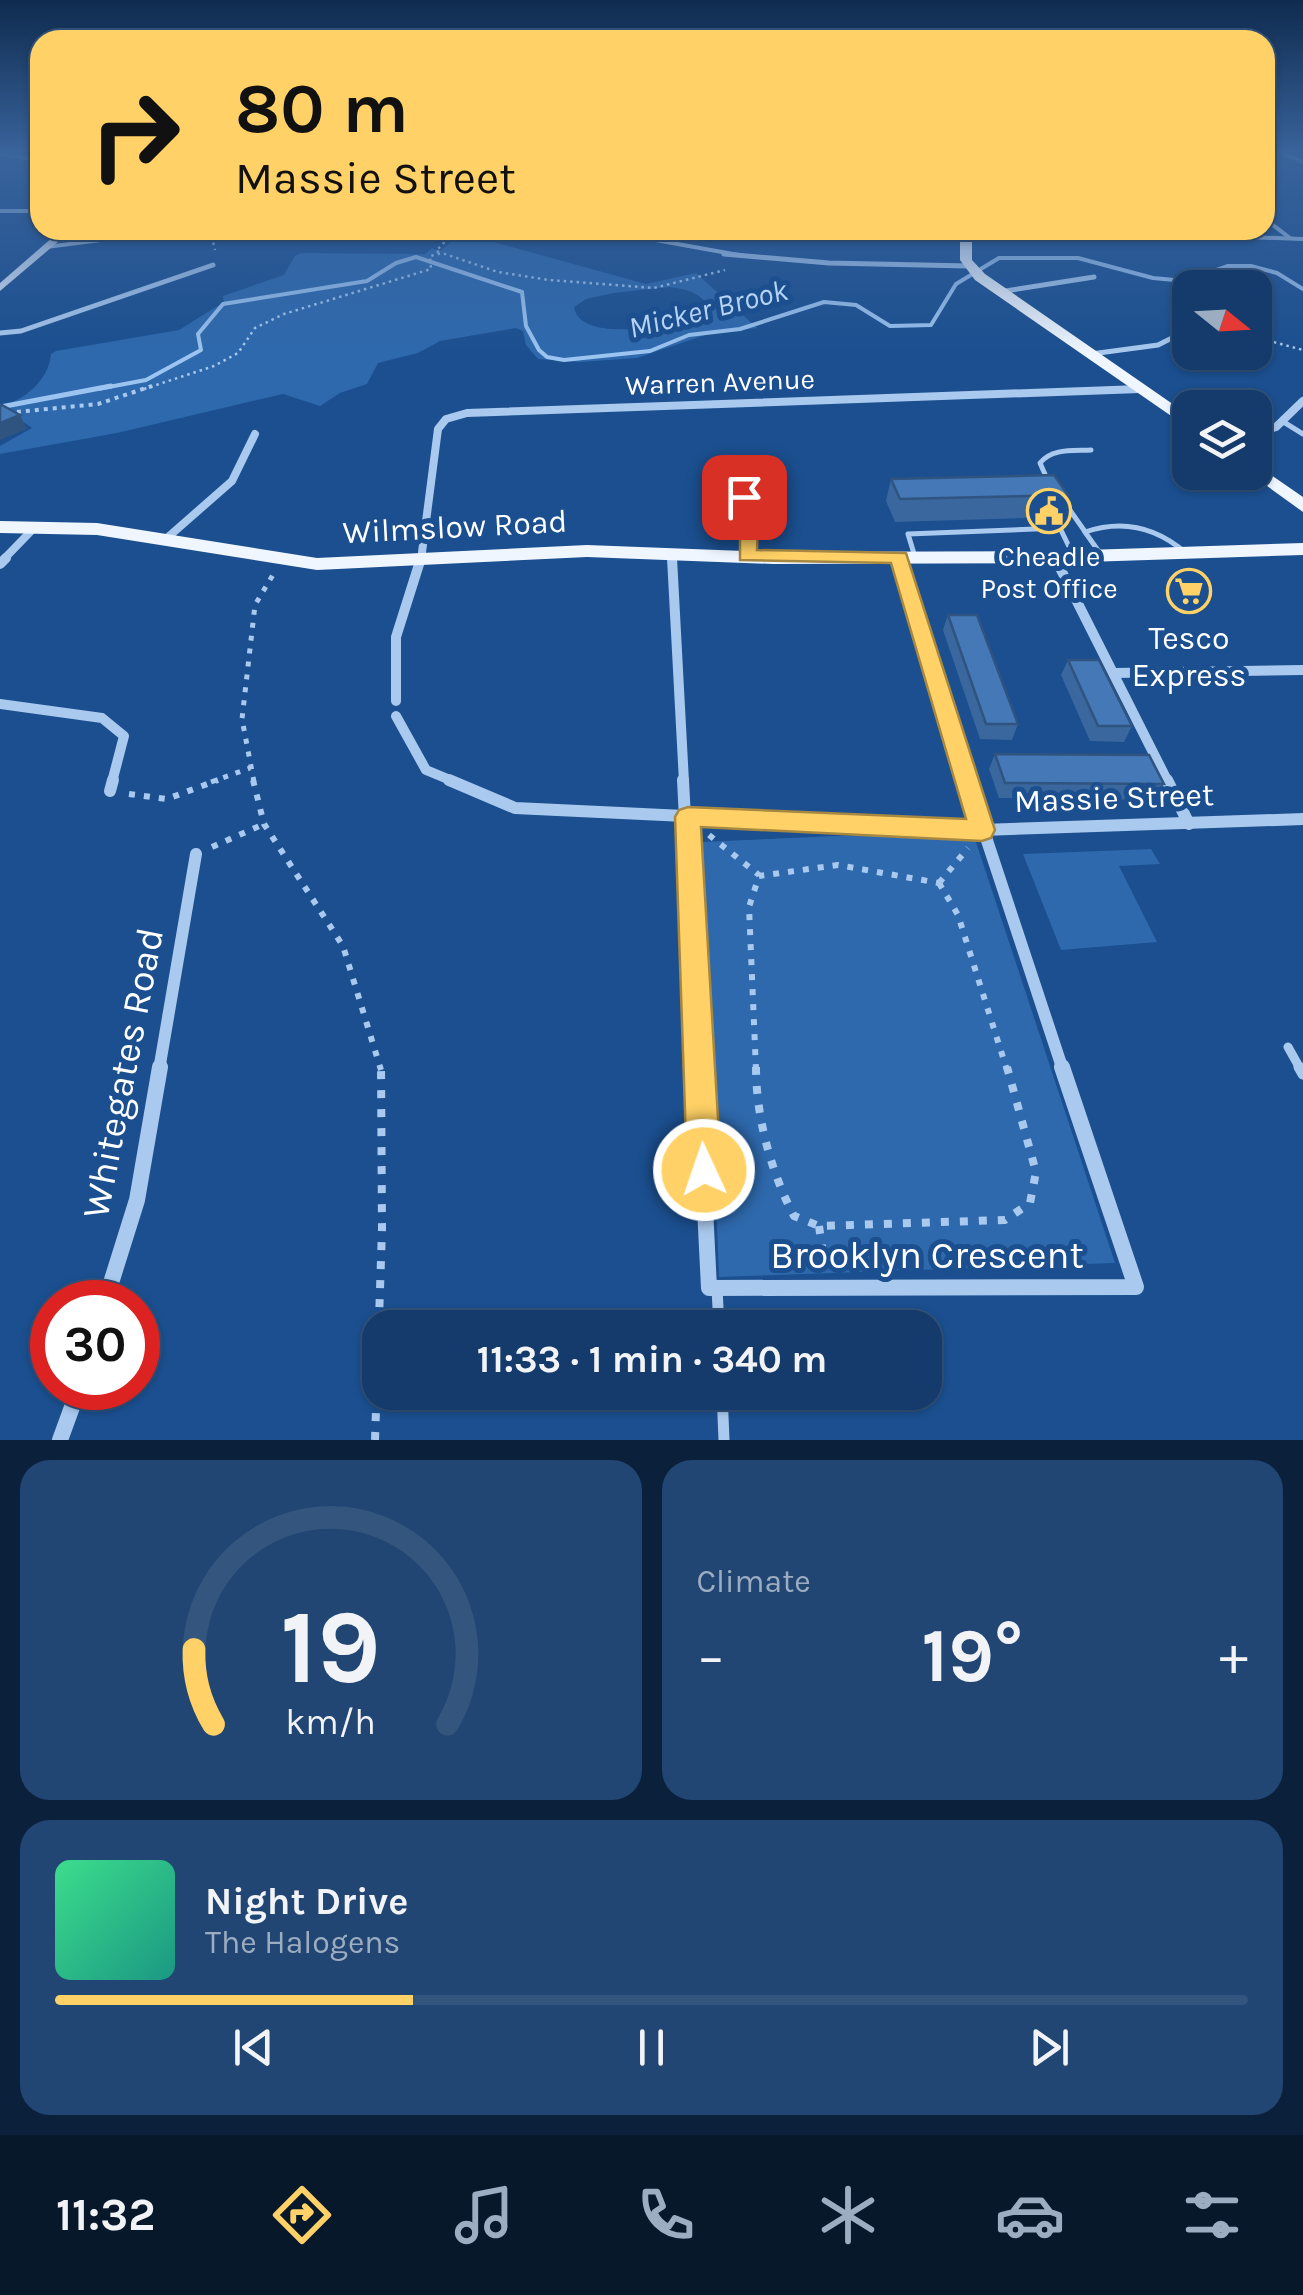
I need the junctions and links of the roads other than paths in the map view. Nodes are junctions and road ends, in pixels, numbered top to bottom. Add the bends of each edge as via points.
1 (1275, 227) edge
2 (1275, 238) edge
3 (1290, 238) junction
4 (1303, 239) edge
5 (55, 240) edge
6 (101, 240) edge
7 (640, 240) edge
8 (970, 240) edge
9 (46, 247) junction
10 (213, 265) dead end
11 (970, 267) junction
12 (1094, 277) dead end
13 (0, 288) edge
14 (1000, 292) junction
15 (0, 333) edge
16 (1172, 338) edge
17 (1091, 354) junction
18 (1140, 389) junction
19 (1303, 402) edge
20 (1300, 410) edge
21 (1172, 411) edge
22 (1282, 421) junction
23 (1272, 426) edge
24 (254, 434) dead end
25 (1303, 434) edge
26 (1092, 450) dead end
27 (1272, 482) edge
28 (772, 495) dead end
29 (1303, 506) edge
30 (1054, 518) edge
31 (900, 522) dead end
32 (35, 526) junction
33 (0, 527) edge
34 (1060, 528) junction
35 (1086, 533) junction
36 (908, 534) junction
37 (167, 538) junction
38 (1303, 549) edge
39 (672, 553) junction
40 (1186, 554) junction
41 (747, 556) junction
42 (1102, 556) junction
43 (907, 557) junction
44 (1064, 557) junction
45 (421, 559) junction
46 (0, 564) edge
47 (1303, 670) edge
48 (1114, 672) junction
49 (396, 700) dead end
50 (0, 704) edge
51 (396, 716) dead end
52 (110, 791) road end
53 (688, 817) junction
54 (1303, 819) edge
55 (1189, 824) junction
56 (982, 830) junction
57 (196, 854) road end
58 (1288, 1047) dead end
59 (1303, 1074) edge
60 (112, 1280) edge
61 (717, 1288) junction
62 (718, 1310) edge
63 (71, 1410) edge
64 (723, 1410) edge
65 (60, 1440) edge
66 (724, 1440) edge

1 - 3 street
2 - 3 street
3 - 4 street
5 - 9 street
6 - 9 street
7 - 11 street via 756,260
8 - 11 main road via 964,247
9 - 13 street
10 - 15 street via 21,332
11 - 14 main road
12 - 14 street
14 - 17 main road
16 - 17 street
17 - 18 main road
18 - 21 main road
18 - 45 street, Warren Avenue via 466,414 446,419 438,429
19 - 20 street
20 - 22 street
22 - 23 street
22 - 25 lane
24 - 37 street via 232,481
26 - 35 lane via 1056,452 1040,464
27 - 29 main road
28 - 41 street via 744,497
30 - 34 lane
31 - 36 lane
32 - 33 main road, Wilmslow Road
32 - 37 main road, Wilmslow Road
32 - 46 street
34 - 36 lane
34 - 44 lane
35 - 40 lane via 1144,528 1173,540
35 - 42 lane
36 - 43 lane
37 - 45 main road, Wilmslow Road via 317,564
38 - 40 main road, Wilmslow Road
39 - 41 main road, Wilmslow Road
39 - 45 main road, Wilmslow Road
39 - 53 street
40 - 42 main road, Wilmslow Road
41 - 43 main road, Wilmslow Road
42 - 44 main road, Wilmslow Road
43 - 44 main road, Wilmslow Road
43 - 56 street
44 - 48 street
45 - 49 street, Warren Avenue via 396,637
47 - 48 street
48 - 55 street
50 - 52 street via 102,718 124,736
51 - 53 street, Massie Street via 426,770 515,808
53 - 56 street, Massie Street
53 - 61 street via 709,1288
54 - 55 street, Massie Street
55 - 56 street, Massie Street
56 - 61 street, Brooklyn Crescent via 1136,1286
57 - 60 street, Whitegates Road via 137,1200
58 - 59 lane
61 - 62 lane
63 - 65 street
64 - 66 lane

